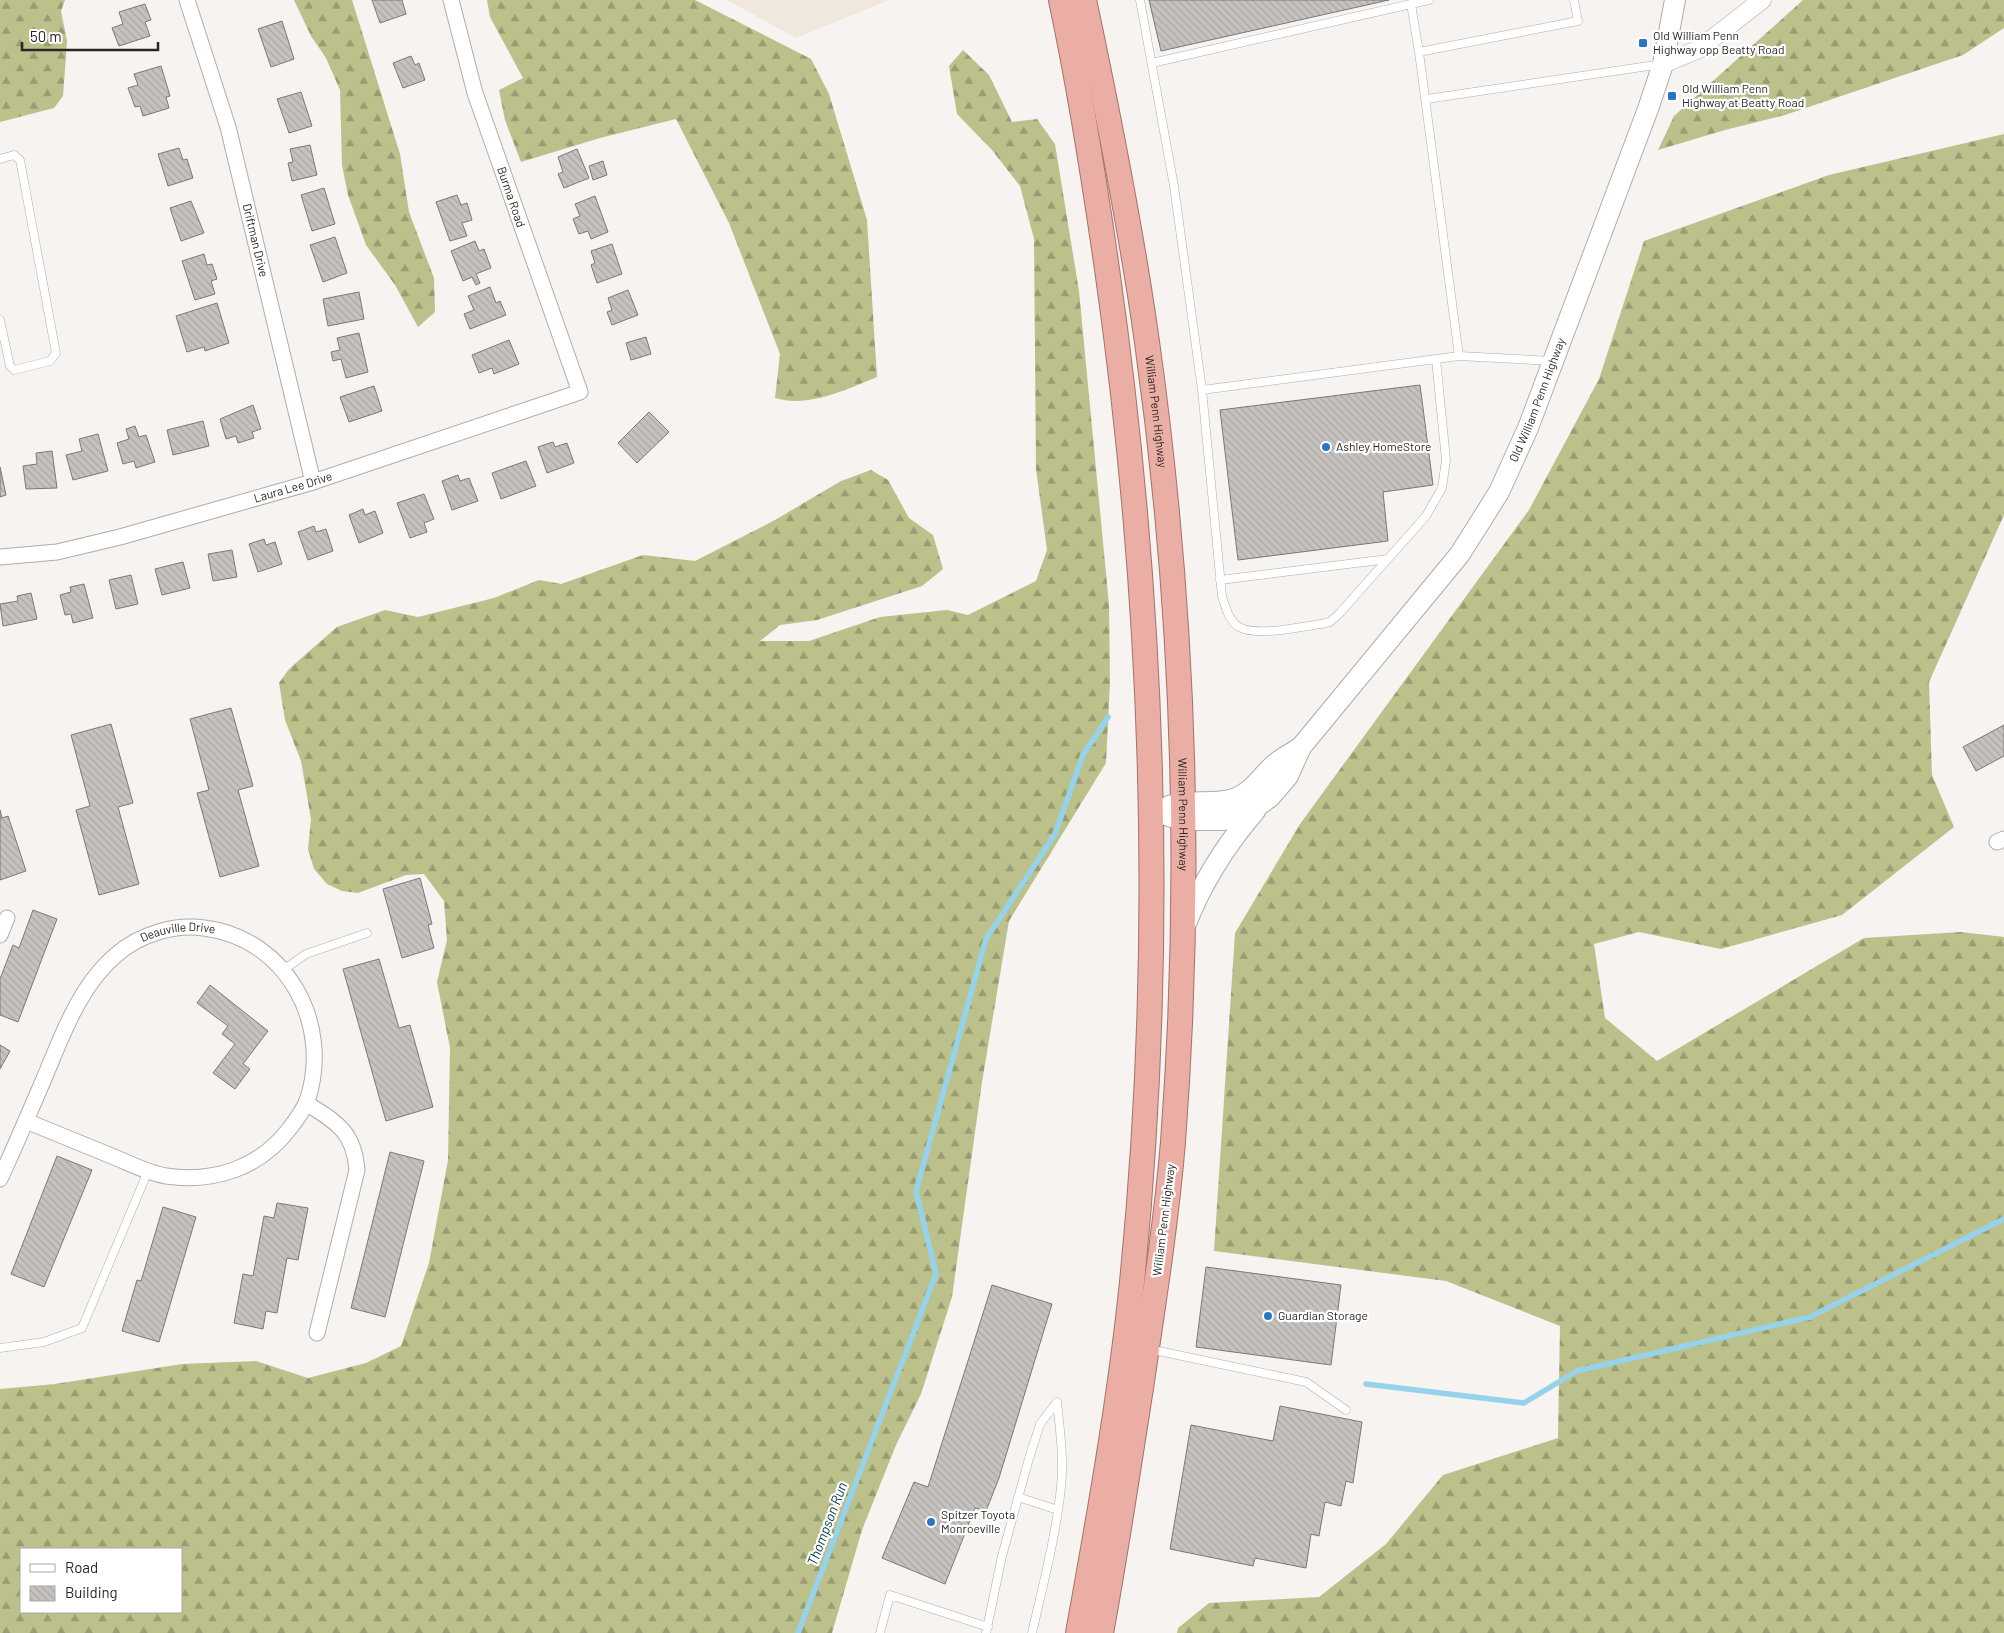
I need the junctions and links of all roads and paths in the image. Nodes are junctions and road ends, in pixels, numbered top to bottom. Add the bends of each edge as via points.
1 (187, 0) edge
2 (451, 0) edge
3 (1062, 0) edge
4 (1084, 0) edge
5 (1140, 0) edge
6 (1429, 0) edge
7 (1574, 0) edge
8 (1675, 0) edge
9 (1762, 0) edge
10 (1411, 4) junction
11 (1419, 52) junction
12 (1152, 63) junction
13 (1663, 64) junction
14 (1426, 99) junction
15 (0, 159) edge
16 (0, 320) edge
17 (1459, 356) junction
18 (1436, 359) junction
19 (1553, 361) junction
20 (1202, 390) junction
21 (580, 392) joint
22 (313, 482) junction
23 (0, 557) edge
24 (1388, 559) junction
25 (1220, 580) junction
26 (1301, 747) junction
27 (1260, 806) junction
28 (1152, 811) junction
29 (1182, 811) junction
30 (7, 918) dead end
31 (1182, 933) junction
32 (367, 934) dead end
33 (0, 935) edge
34 (283, 970) junction
35 (306, 1103) junction
36 (26, 1121) junction
37 (148, 1171) junction
38 (0, 1179) edge
39 (317, 1333) dead end
40 (0, 1348) edge
41 (1147, 1349) junction
42 (1346, 1410) dead end
43 (1018, 1497) junction
44 (1058, 1510) junction
45 (987, 1630) edge
46 (880, 1633) edge
47 (1032, 1633) edge
48 (1078, 1633) edge
49 (1101, 1633) edge

1 - 22 street, Driftman Drive via 228,127
2 - 21 street, Burma Road via 475,94
3 - 28 highway, William Penn Highway via 1086,125 1125,404 1144,610
4 - 29 highway, William Penn Highway via 1122,188 1155,402 1174,598
5 - 12 lane
6 - 10 lane
7 - 11 lane via 1578,21
8 - 13 main road, Old William Penn Highway
9 - 13 street via 1700,49
10 - 11 lane
10 - 12 lane
11 - 14 lane
12 - 20 lane via 1174,186
13 - 14 lane
13 - 19 main road, Old William Penn Highway
14 - 17 lane
15 - 16 lane via 14,155 20,160 56,353 50,361 14,370 10,366
17 - 18 lane
17 - 19 lane
18 - 20 lane
18 - 24 lane via 1446,460 1442,488 1426,516
19 - 26 main road, Old William Penn Highway via 1514,461 1476,530 1460,554
20 - 25 lane
21 - 22 street, Laura Lee Drive
22 - 23 street, Laura Lee Drive via 120,537 56,552
24 - 25 lane
24 - 25 lane via 1338,615 1321,624 1257,632 1237,626 1226,611
26 - 27 main road, Old William Penn Highway via 1288,776
26 - 29 main road, Old William Penn Highway via 1274,765 1257,784 1240,796
27 - 29 main road, Old William Penn Highway via 1236,818
27 - 31 main road via 1213,866
28 - 29 main road, Old William Penn Highway
28 - 48 highway, William Penn Highway via 1150,1012 1139,1207 1120,1370
29 - 31 highway, William Penn Highway
30 - 33 street
31 - 41 highway, William Penn Highway via 1172,1146
32 - 34 lane via 306,954
34 - 35 street, Deauville Drive via 305,1006 312,1036 315,1064
34 - 36 street, Deauville Drive via 273,958 247,940 217,929 188,926 139,940 116,954 92,981 67,1025
35 - 37 street, Deauville Drive via 278,1144 236,1170 189,1178
35 - 39 street via 345,1132 356,1154 358,1170
36 - 37 street, Deauville Drive
36 - 38 street, Deauville Drive
37 - 40 lane via 82,1328 44,1342
41 - 42 lane via 1306,1382
41 - 49 highway, William Penn Highway
43 - 44 lane
43 - 44 lane via 1040,1424 1057,1402 1062,1460
43 - 45 lane
44 - 47 lane
45 - 46 lane via 890,1595

